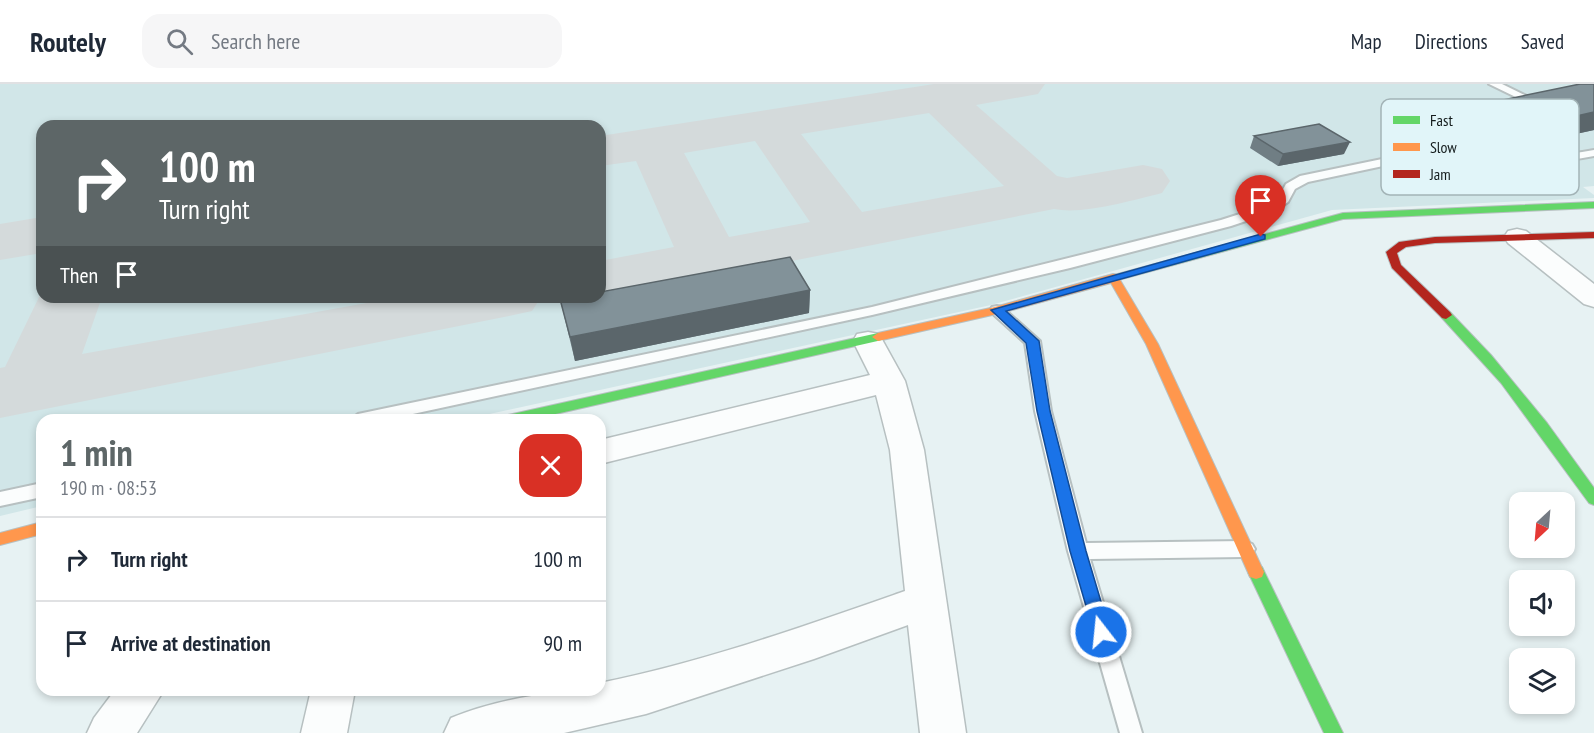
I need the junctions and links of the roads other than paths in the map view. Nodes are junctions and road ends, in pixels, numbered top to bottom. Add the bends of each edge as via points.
1 (1494, 84) edge
2 (1536, 99) edge
3 (1594, 153) edge
4 (1579, 156) edge
5 (1381, 163) edge
6 (1594, 205) edge
7 (1594, 235) edge
8 (1517, 237) junction
9 (1113, 277) junction
10 (1594, 298) edge
11 (997, 310) junction
12 (868, 341) junction
13 (889, 381) junction
14 (386, 414) edge
15 (535, 414) edge
16 (606, 451) edge
17 (36, 491) edge
18 (0, 499) edge
19 (1594, 499) edge
20 (36, 530) edge
21 (0, 539) edge
22 (1245, 549) junction
23 (1078, 551) junction
24 (926, 601) junction
25 (138, 696) edge
26 (332, 696) edge
27 (110, 733) edge
28 (324, 733) edge
29 (467, 733) edge
30 (943, 733) edge
31 (1131, 733) edge
32 (1334, 733) edge

1 - 2 lane
3 - 4 lane
5 - 14 lane via 1304,179 1269,208 1226,223 1065,265 872,311
6 - 9 street via 1343,216
7 - 8 street
8 - 10 street
8 - 19 street via 1435,240 1403,244 1391,252 1396,266 1480,348 1531,410
9 - 11 street
9 - 22 street via 1152,344
11 - 12 street
11 - 23 lane via 1032,341 1043,411
12 - 13 street
12 - 15 street
13 - 16 street
13 - 24 street via 907,450
17 - 18 lane
20 - 21 street
22 - 23 lane
22 - 32 street
23 - 31 lane
24 - 29 street via 646,694
24 - 30 street
25 - 27 street
26 - 28 street

